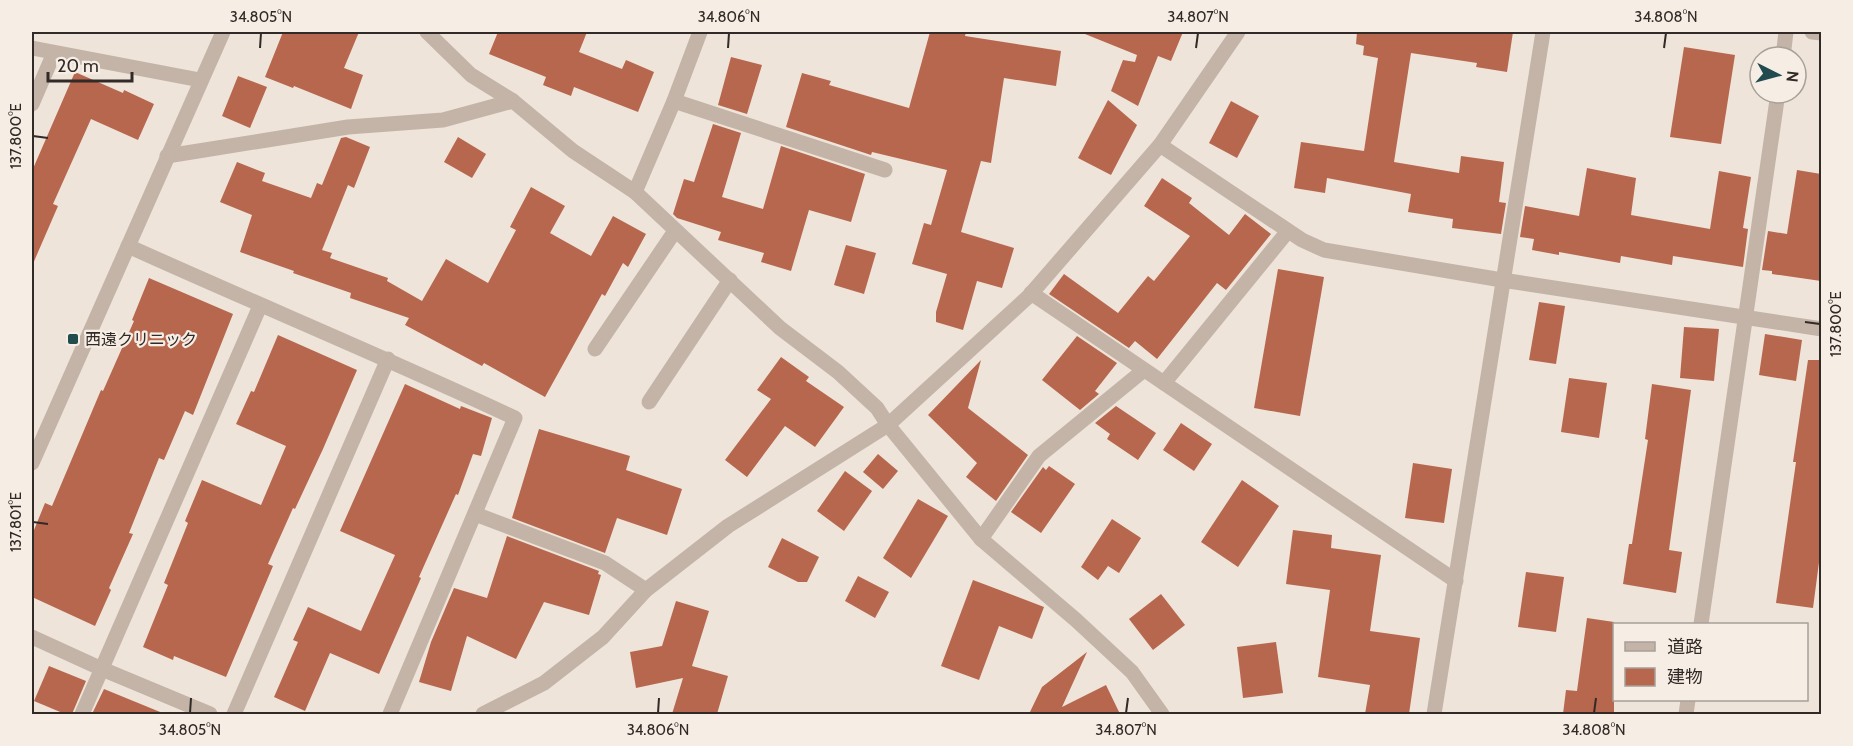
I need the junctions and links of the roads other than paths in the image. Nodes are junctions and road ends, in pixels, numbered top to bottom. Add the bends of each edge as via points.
1 (223, 32) edge
2 (427, 32) edge
3 (700, 32) edge
4 (1238, 32) edge
5 (1543, 32) edge
6 (1812, 32) edge
7 (1821, 33) edge
8 (32, 48) edge
9 (54, 52) junction
10 (200, 80) junction
11 (513, 101) junction
12 (674, 101) junction
13 (32, 104) edge
14 (1776, 105) edge
15 (1160, 145) junction
16 (167, 156) junction
17 (885, 170) dead end
18 (635, 192) junction
19 (675, 231) junction
20 (1288, 231) junction
21 (128, 246) junction
22 (730, 280) junction
23 (1502, 280) junction
24 (1031, 293) junction
25 (261, 306) junction
26 (1744, 316) junction
27 (1821, 328) edge
28 (595, 349) dead end
29 (388, 359) junction
30 (1144, 370) junction
31 (1164, 383) junction
32 (649, 402) dead end
33 (888, 425) junction
34 (32, 464) edge
35 (475, 514) junction
36 (981, 539) junction
37 (1456, 581) junction
38 (646, 590) junction
39 (1701, 623) edge
40 (32, 637) edge
41 (102, 669) junction
42 (82, 714) edge
43 (210, 714) edge
44 (234, 714) edge
45 (390, 714) edge
46 (483, 714) edge
47 (1162, 714) edge
48 (1434, 714) edge

1 - 10 street
2 - 11 street via 471,75
3 - 12 street
4 - 15 street
5 - 23 street
6 - 7 street
8 - 9 street
9 - 10 street
9 - 13 street
10 - 16 street
11 - 16 street via 444,120 348,127
11 - 18 street via 573,151
12 - 17 street
12 - 18 street
14 - 26 street
15 - 20 street
15 - 24 street
16 - 21 street
18 - 19 street
19 - 22 street
19 - 28 street
20 - 23 street via 1324,250
20 - 31 street
21 - 25 street
21 - 34 street
22 - 32 street
22 - 33 street via 780,328 838,372 877,408
23 - 26 street
23 - 37 street
24 - 30 street
24 - 33 street
25 - 29 street
25 - 41 street
26 - 27 street
26 - 39 street
29 - 35 street via 515,418
29 - 44 street
30 - 31 street
30 - 36 street via 1039,456
31 - 37 street
33 - 36 street
33 - 38 street via 728,526
35 - 38 street via 605,563
35 - 45 street
36 - 47 street via 1132,672
37 - 48 street
38 - 46 street via 603,637 552,676
40 - 41 street
41 - 42 street
41 - 43 street

